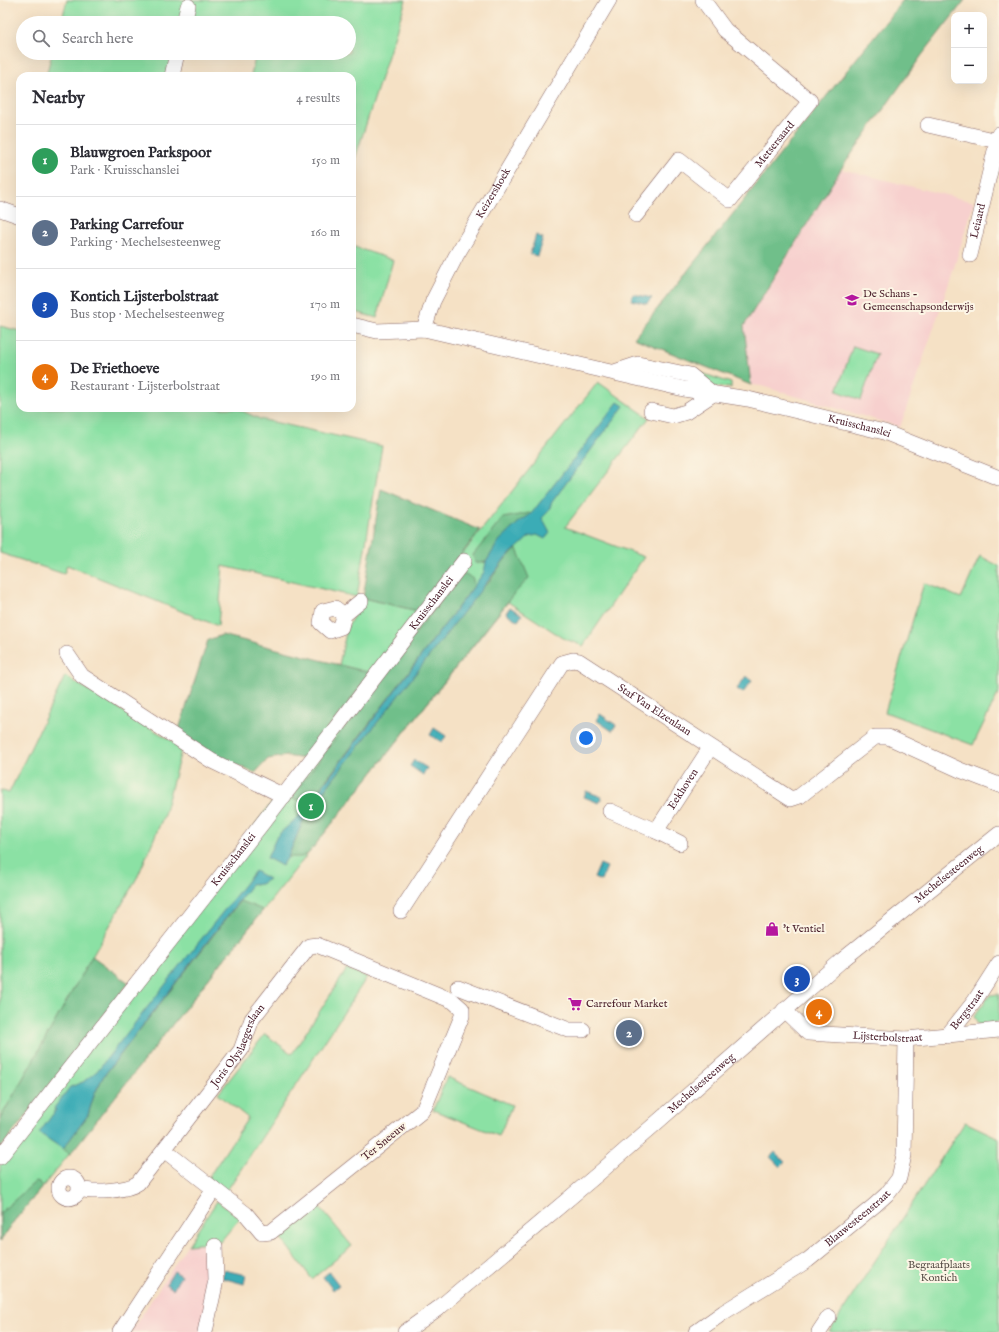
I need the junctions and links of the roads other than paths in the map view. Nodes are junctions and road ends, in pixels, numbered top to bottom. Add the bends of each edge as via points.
1 (609, 0) edge
2 (703, 0) edge
3 (188, 6) dead end
4 (186, 16) edge
5 (175, 60) edge
6 (173, 72) edge
7 (928, 125) dead end
8 (998, 138) edge
9 (0, 209) edge
10 (16, 215) edge
11 (636, 215) dead end
12 (970, 255) dead end
13 (356, 326) edge
14 (424, 330) junction
15 (713, 394) junction
16 (650, 411) dead end
17 (999, 478) edge
18 (464, 561) dead end
19 (361, 601) dead end
20 (344, 615) dead end
21 (67, 654) dead end
22 (710, 748) junction
23 (999, 785) edge
24 (284, 796) junction
25 (610, 811) dead end
26 (656, 831) junction
27 (999, 834) edge
28 (680, 843) dead end
29 (401, 911) dead end
30 (999, 963) edge
31 (408, 983) joint
32 (458, 987) dead end
33 (784, 1010) junction
34 (583, 1030) dead end
35 (999, 1030) edge
36 (947, 1036) junction
37 (906, 1040) junction
38 (164, 1150) junction
39 (0, 1157) edge
40 (214, 1189) junction
41 (80, 1190) dead end
42 (215, 1246) dead end
43 (828, 1317) dead end
44 (120, 1332) edge
45 (205, 1332) edge
46 (405, 1332) edge
47 (696, 1332) edge
48 (819, 1332) edge

1 - 14 street, Keizershoek via 475,223 434,301
2 - 11 street, Metsersaard via 725,30 810,101 730,200 679,160
3 - 4 street
5 - 6 street
7 - 8 street, Leiaard
8 - 12 street, Leiaard
9 - 10 street
13 - 14 street via 377,331
14 - 15 street, Kruisschanslei
15 - 16 street via 686,412 673,416
15 - 17 street, Kruisschanslei via 748,398 884,432
18 - 24 street, Kruisschanslei
19 - 20 street
21 - 24 street via 82,676 212,761
22 - 23 street, Staf Van Elzenlaan via 791,799 800,796 875,737 882,736
22 - 26 street, Eekhoven
22 - 29 street, Staf Van Elzenlaan via 579,661 562,663
24 - 39 street, Kruisschanslei
25 - 26 street
26 - 28 street
27 - 33 street, Mechelsesteenweg
30 - 36 street, Bergstraat via 974,1002
31 - 38 street, Joris Olyslaegerslaan via 317,945 309,946 252,1019 241,1050
31 - 40 street, Ter Sneeuw via 453,1001 462,1009 459,1023 421,1112 269,1233 260,1231 246,1214
32 - 34 street via 569,1030
33 - 37 street, Lijsterbolstraat via 808,1033
33 - 46 street, Mechelsesteenweg via 598,1174 440,1307
35 - 36 street, Lijsterbolstraat
36 - 37 street, Lijsterbolstraat
37 - 47 street, Blauwesteenstraat via 904,1155 899,1178 875,1205 808,1260
38 - 40 street, Ter Sneeuw
38 - 41 street, Joris Olyslaegerslaan via 134,1185 93,1192
40 - 44 street
42 - 45 street via 216,1280
43 - 48 street

